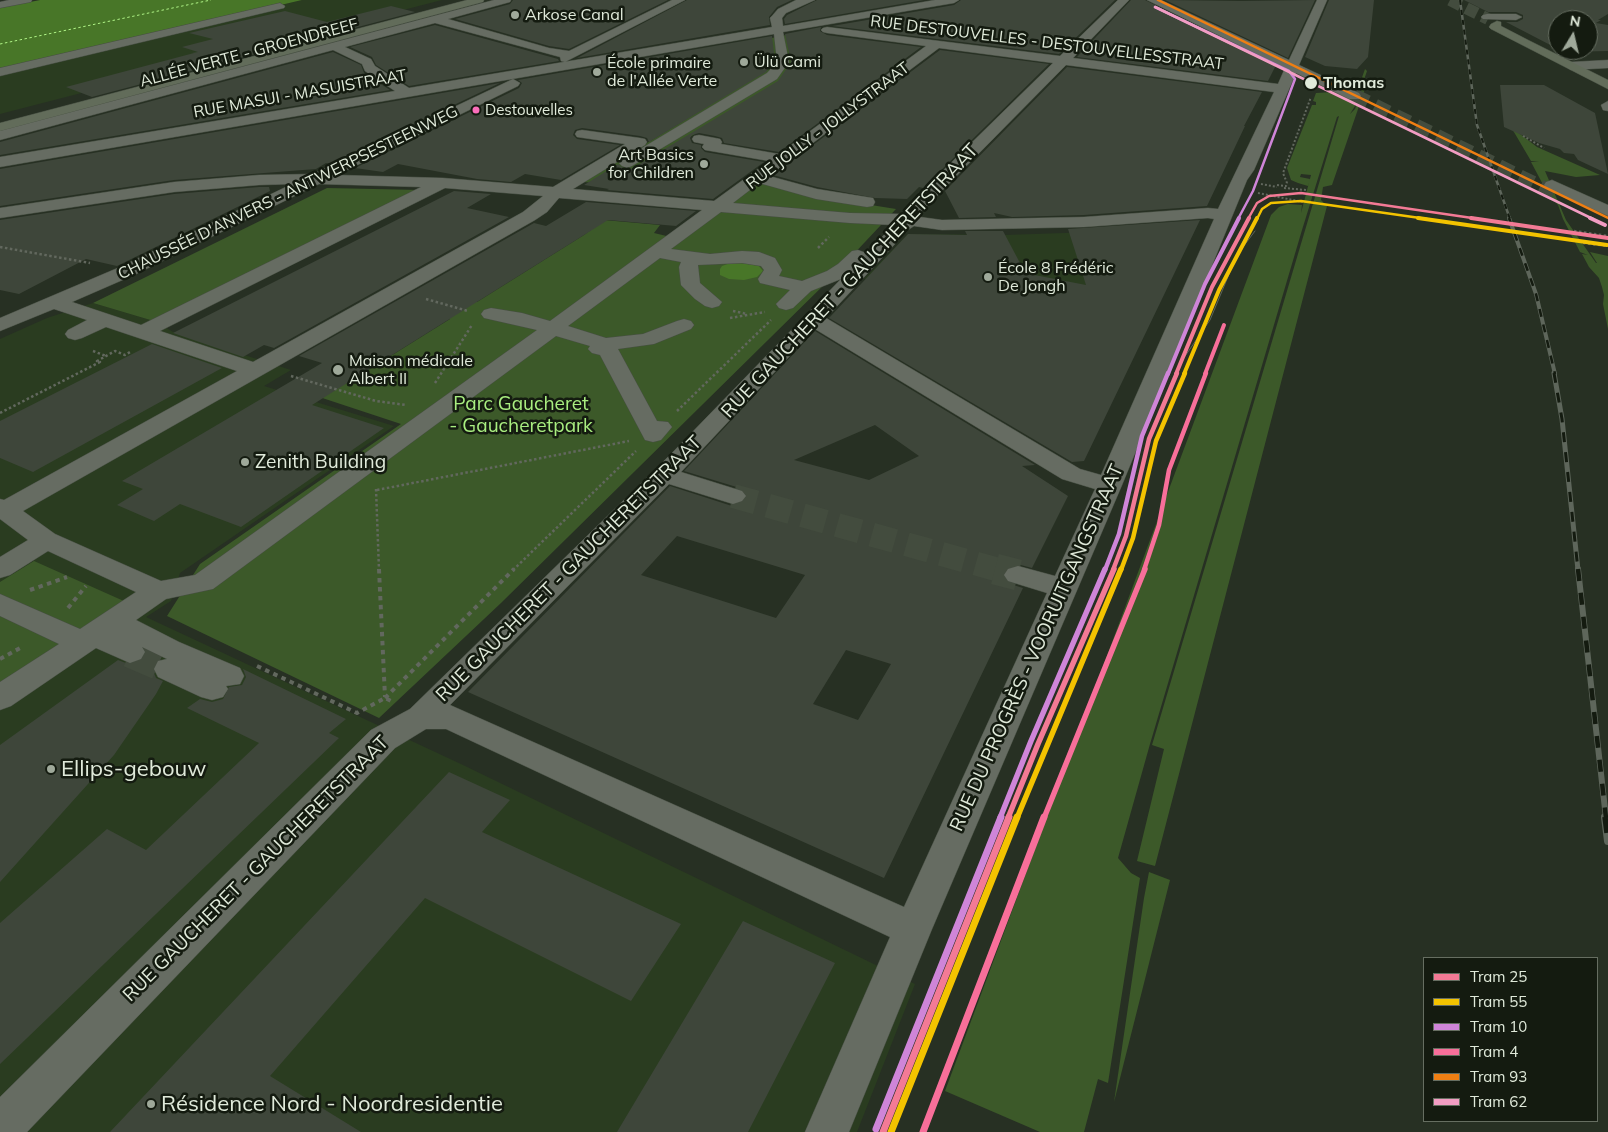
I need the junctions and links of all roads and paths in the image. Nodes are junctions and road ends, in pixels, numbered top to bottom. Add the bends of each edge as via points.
1 (26, 0) edge
2 (458, 0) edge
3 (479, 0) edge
4 (506, 0) edge
5 (680, 0) edge
6 (810, 0) edge
7 (954, 0) edge
8 (1124, 0) edge
9 (1152, 0) edge
10 (1168, 0) edge
11 (1322, 0) edge
12 (0, 5) edge
13 (280, 6) dead end
14 (435, 19) junction
15 (810, 25) junction
16 (936, 45) junction
17 (333, 46) junction
18 (1538, 48) junction
19 (573, 54) junction
20 (606, 60) junction
21 (1062, 61) junction
22 (1293, 64) junction
23 (1608, 64) edge
24 (1571, 66) junction
25 (541, 70) junction
26 (0, 72) edge
27 (470, 82) junction
28 (1608, 85) edge
29 (1282, 89) junction
30 (407, 93) junction
31 (494, 93) junction
32 (1312, 93) dead end
33 (1355, 94) tunnel mouth
34 (0, 119) edge
35 (0, 127) edge
36 (582, 134) dead end
37 (0, 136) edge
38 (1523, 136) dead end
39 (699, 139) dead end
40 (1544, 148) dead end
41 (782, 159) junction
42 (0, 162) edge
43 (320, 178) junction
44 (757, 178) junction
45 (443, 183) junction
46 (593, 183) dead end
47 (1277, 185) dead end
48 (1288, 188) junction
49 (1306, 190) dead end
50 (555, 194) junction
51 (1230, 202) junction
52 (1303, 202) dead end
53 (719, 207) junction
54 (1608, 211) edge
55 (0, 214) edge
56 (908, 215) junction
57 (850, 218) junction
58 (1608, 219) edge
59 (1574, 230) dead end
60 (835, 232) joint
61 (1608, 236) edge
62 (1583, 243) dead end
63 (0, 246) edge
64 (1608, 246) edge
65 (818, 248) dead end
66 (658, 252) junction
67 (692, 259) junction
68 (87, 262) dead end
69 (804, 287) junction
70 (53, 302) junction
71 (712, 302) dead end
72 (781, 310) joint
73 (750, 315) dead end
74 (484, 316) joint
75 (771, 319) junction
76 (104, 320) junction
77 (814, 320) junction
78 (0, 325) edge
79 (684, 325) dead end
80 (554, 327) junction
81 (75, 334) dead end
82 (150, 335) junction
83 (602, 347) junction
84 (258, 368) junction
85 (447, 408) junction
86 (0, 413) edge
87 (654, 433) junction
88 (664, 475) junction
89 (348, 480) junction
90 (1109, 485) junction
91 (377, 490) junction
92 (734, 496) tunnel mouth
93 (3, 508) edge
94 (46, 540) junction
95 (0, 569) edge
96 (1018, 575) tunnel mouth
97 (74, 580) dead end
98 (1063, 588) junction
99 (158, 591) junction
100 (12, 598) edge
101 (96, 632) junction
102 (130, 652) tunnel mouth
103 (230, 676) joint
104 (0, 698) edge
105 (386, 698) junction
106 (421, 717) junction
107 (913, 929) junction
108 (0, 1128) edge
109 (826, 1132) edge

1 - 12 street
2 - 34 main road, ALLÉE VERTE - GROENDREEF
3 - 35 main road, ALLÉE VERTE - GROENDREEF
4 - 14 street, ALLÉE VERTE - GROENDREEF
5 - 19 street, CHAUSSÉE D'ANVERS - ANTWERPSESTEENWEG
6 - 46 street via 793,5 778,29 782,58 780,68 772,76
7 - 15 street, RUE MASUI - MASUISTRAAT
8 - 21 street, RUE GAUCHERET - GAUCHERETSTRAAT
9 - 22 street
10 - 22 street
11 - 22 street, RUE DU PROGRÈS - VOORUITGANGSTRAAT
13 - 26 street
14 - 17 street, ALLÉE VERTE - GROENDREEF
14 - 19 street, RUE MASUI - MASUISTRAAT via 548,52
15 - 16 street, RUE DESTOUVELLES - DESTOUVELLESSTRAAT via 825,30
15 - 20 street, RUE MASUI - MASUISTRAAT
16 - 21 street, RUE DESTOUVELLES - DESTOUVELLESSTRAAT
16 - 41 street, RUE JOLLY - JOLLYSTRAAT
17 - 30 street via 367,62 370,68
17 - 37 street, ALLÉE VERTE - GROENDREEF
18 - 18 main road via 1524,43 1508,22
18 - 24 main road
19 - 20 street, RUE MASUI - MASUISTRAAT
19 - 25 street, CHAUSSÉE D'ANVERS - ANTWERPSESTEENWEG
20 - 25 street, RUE MASUI - MASUISTRAAT
21 - 29 street, RUE DESTOUVELLES - DESTOUVELLESSTRAAT
21 - 56 street, RUE GAUCHERET - GAUCHERETSTRAAT
22 - 29 street, RUE DU PROGRÈS - VOORUITGANGSTRAAT
22 - 33 street
23 - 24 street
24 - 28 main road
25 - 27 street, RUE MASUI - MASUISTRAAT
25 - 31 street, CHAUSSÉE D'ANVERS - ANTWERPSESTEENWEG
27 - 30 street, RUE MASUI - MASUISTRAAT
27 - 31 street via 489,85
29 - 51 street, RUE DU PROGRÈS - VOORUITGANGSTRAAT
30 - 42 street, RUE MASUI - MASUISTRAAT
31 - 43 street, CHAUSSÉE D'ANVERS - ANTWERPSESTEENWEG
32 - 48 path via 1283,173
36 - 50 street via 640,142
38 - 40 path
39 - 41 street via 715,142 710,147
41 - 44 street, RUE JOLLY - JOLLYSTRAAT
43 - 45 street
43 - 55 street via 174,187
43 - 70 street, CHAUSSÉE D'ANVERS - ANTWERPSESTEENWEG via 127,271
44 - 53 street, RUE JOLLY - JOLLYSTRAAT
44 - 56 street
45 - 50 street
45 - 82 street
47 - 48 path
48 - 49 path
50 - 53 street
50 - 84 street via 529,216
51 - 52 path
51 - 56 street via 1208,213 1000,225 933,224
51 - 90 street, RUE DU PROGRÈS - VOORUITGANGSTRAAT
53 - 57 street
53 - 66 street, RUE JOLLY - JOLLYSTRAAT
54 - 58 street via 1554,190
56 - 57 street
56 - 69 street via 845,268
56 - 77 street, RUE GAUCHERET - GAUCHERETSTRAAT via 902,226
57 - 60 street
59 - 61 path
60 - 65 path
62 - 64 path
63 - 68 path
66 - 67 street
66 - 80 street, RUE JOLLY - JOLLYSTRAAT
67 - 69 street via 759,258 768,262 773,270 767,278
67 - 71 street via 688,266 690,285
69 - 72 street
70 - 76 street
70 - 78 street, CHAUSSÉE D'ANVERS - ANTWERPSESTEENWEG
72 - 75 path
73 - 75 path
74 - 80 street via 511,316
74 - 85 path via 434,384
75 - 87 path
76 - 81 street
76 - 82 street
77 - 88 street, RUE GAUCHERET - GAUCHERETSTRAAT
77 - 90 street via 1070,474
79 - 83 street via 647,340
80 - 83 street
80 - 85 street, RUE JOLLY - JOLLYSTRAAT
82 - 84 street
82 - 86 path via 125,355 115,351 97,361 100,362
83 - 87 street
84 - 85 path via 376,401
84 - 93 street
85 - 89 street, RUE JOLLY - JOLLYSTRAAT
87 - 91 path
87 - 105 path
88 - 92 street
88 - 106 street, RUE GAUCHERET - GAUCHERETSTRAAT
89 - 91 path
89 - 99 street, RUE JOLLY - JOLLYSTRAAT via 202,583
90 - 98 street, RUE DU PROGRÈS - VOORUITGANGSTRAAT
91 - 105 path
93 - 94 street
94 - 95 street
94 - 99 street
96 - 98 street
97 - 100 path via 66,577
98 - 107 street, RUE DU PROGRÈS - VOORUITGANGSTRAAT
99 - 101 street
100 - 101 street
101 - 102 street
101 - 103 street
101 - 104 street
103 - 105 path via 357,713
105 - 106 path
106 - 107 street via 450,717
106 - 108 street, RUE GAUCHERET - GAUCHERETSTRAAT via 383,739
107 - 109 street, RUE DU PROGRÈS - VOORUITGANGSTRAAT

